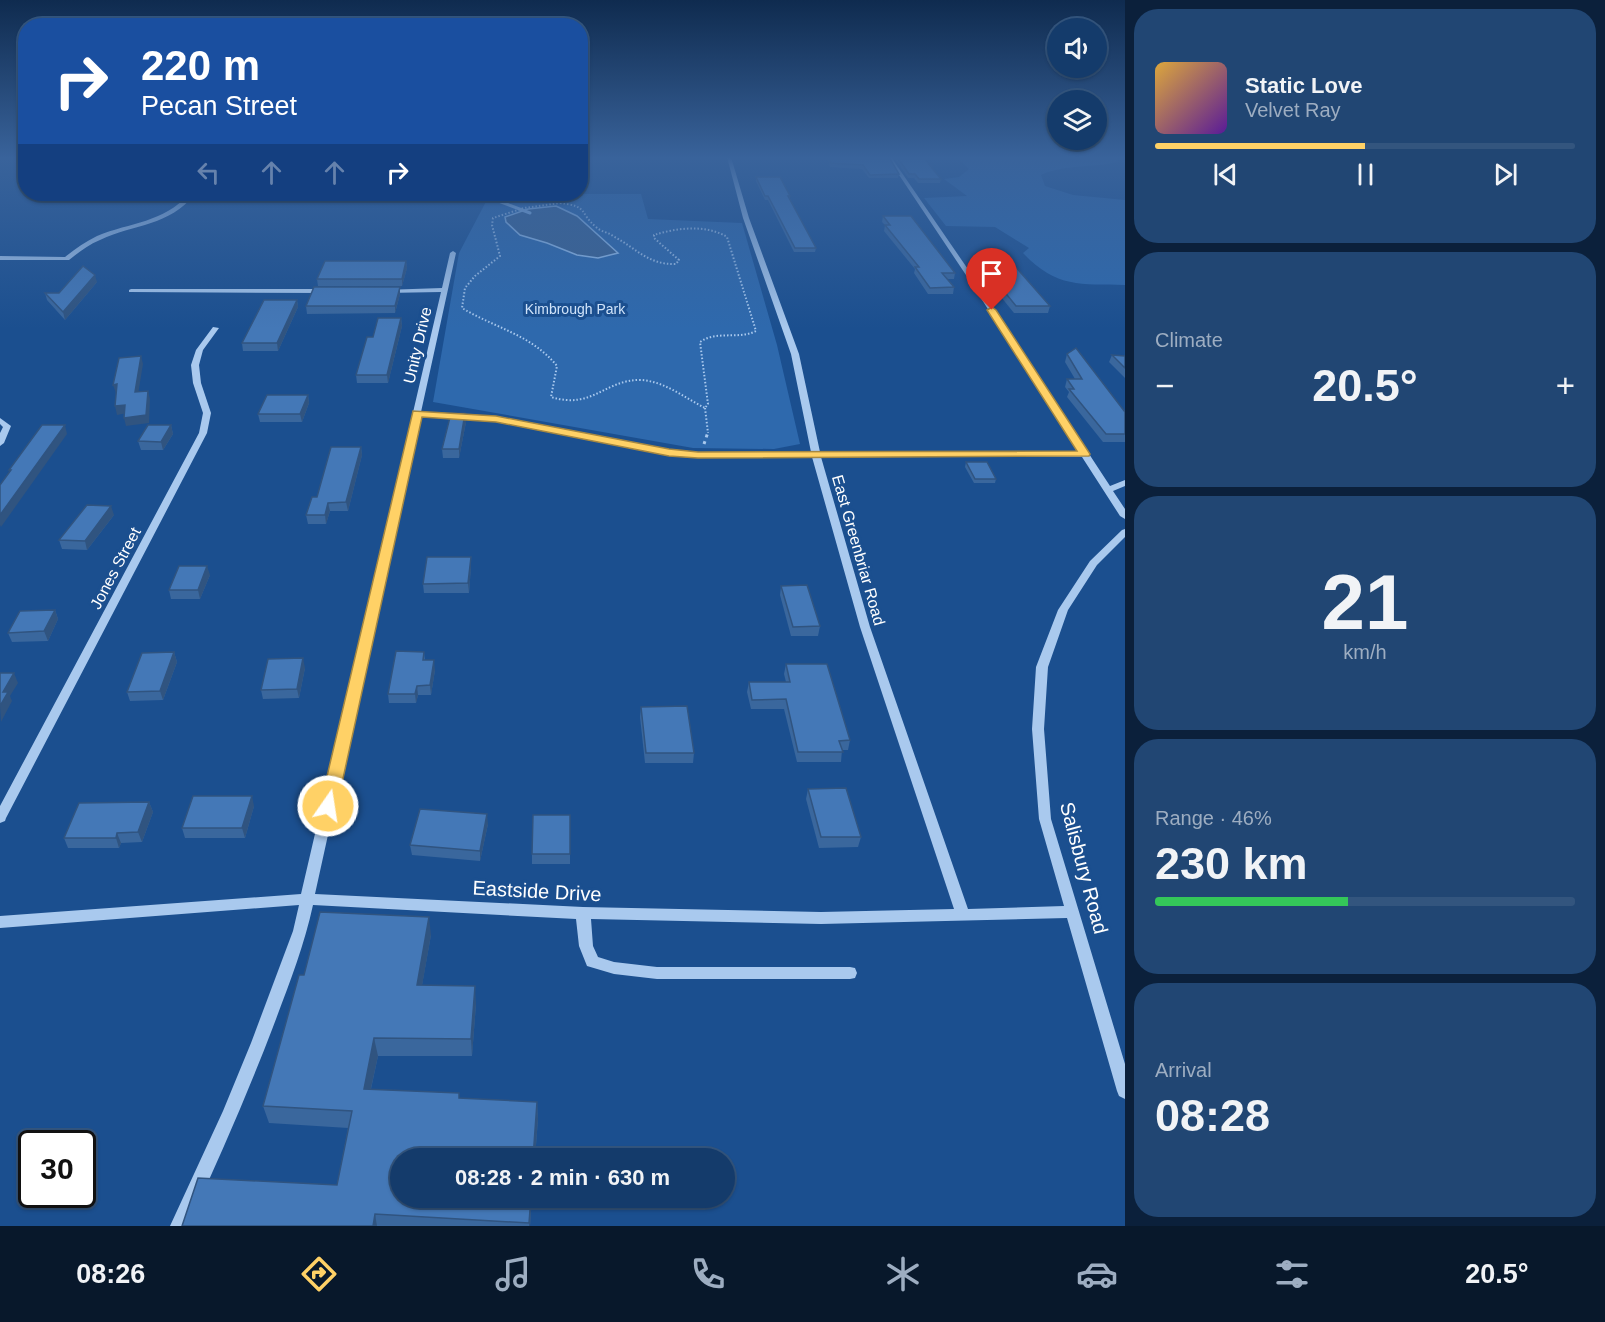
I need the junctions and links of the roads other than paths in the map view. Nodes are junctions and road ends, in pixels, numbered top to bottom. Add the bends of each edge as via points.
1 (170, 214) edge
2 (745, 214) edge
3 (928, 214) edge
4 (453, 253) dead end
5 (0, 258) edge
6 (445, 290) junction
7 (131, 291) dead end
8 (328, 291) edge
9 (375, 291) edge
10 (214, 328) dead end
11 (417, 414) junction
12 (0, 420) edge
13 (0, 443) edge
14 (816, 454) junction
15 (1085, 454) junction
16 (1125, 483) edge
17 (1108, 490) junction
18 (1125, 516) edge
19 (1125, 532) edge
20 (0, 818) edge
21 (307, 899) junction
22 (1073, 912) junction
23 (583, 913) junction
24 (962, 913) junction
25 (0, 922) edge
26 (850, 973) dead end
27 (1125, 1091) edge
28 (179, 1226) edge

1 - 5 street via 93,239 67,259
2 - 14 street, East Greenbriar Road via 795,354
3 - 15 street
4 - 6 street, Unity Drive
6 - 9 street, Unity Drive
6 - 11 street, Unity Drive
7 - 8 street
10 - 20 street, Jones Street via 195,366 196,380 208,410 203,433
11 - 14 street via 496,419 698,455
11 - 21 street, Unity Drive
12 - 13 street via 7,426
14 - 15 street
14 - 24 street, East Greenbriar Road via 865,627
15 - 17 street
16 - 17 street
17 - 18 street
19 - 22 street, Salisbury Road via 1093,563 1063,610 1042,667 1038,729 1045,819
21 - 23 street, Eastside Drive
21 - 25 street, Eastside Drive
21 - 28 street, Unity Drive via 275,1006 226,1128
22 - 24 street, Eastside Drive
22 - 27 street, Salisbury Road
23 - 24 street, Eastside Drive via 821,918
23 - 26 street via 586,946 592,962 614,968 657,973

